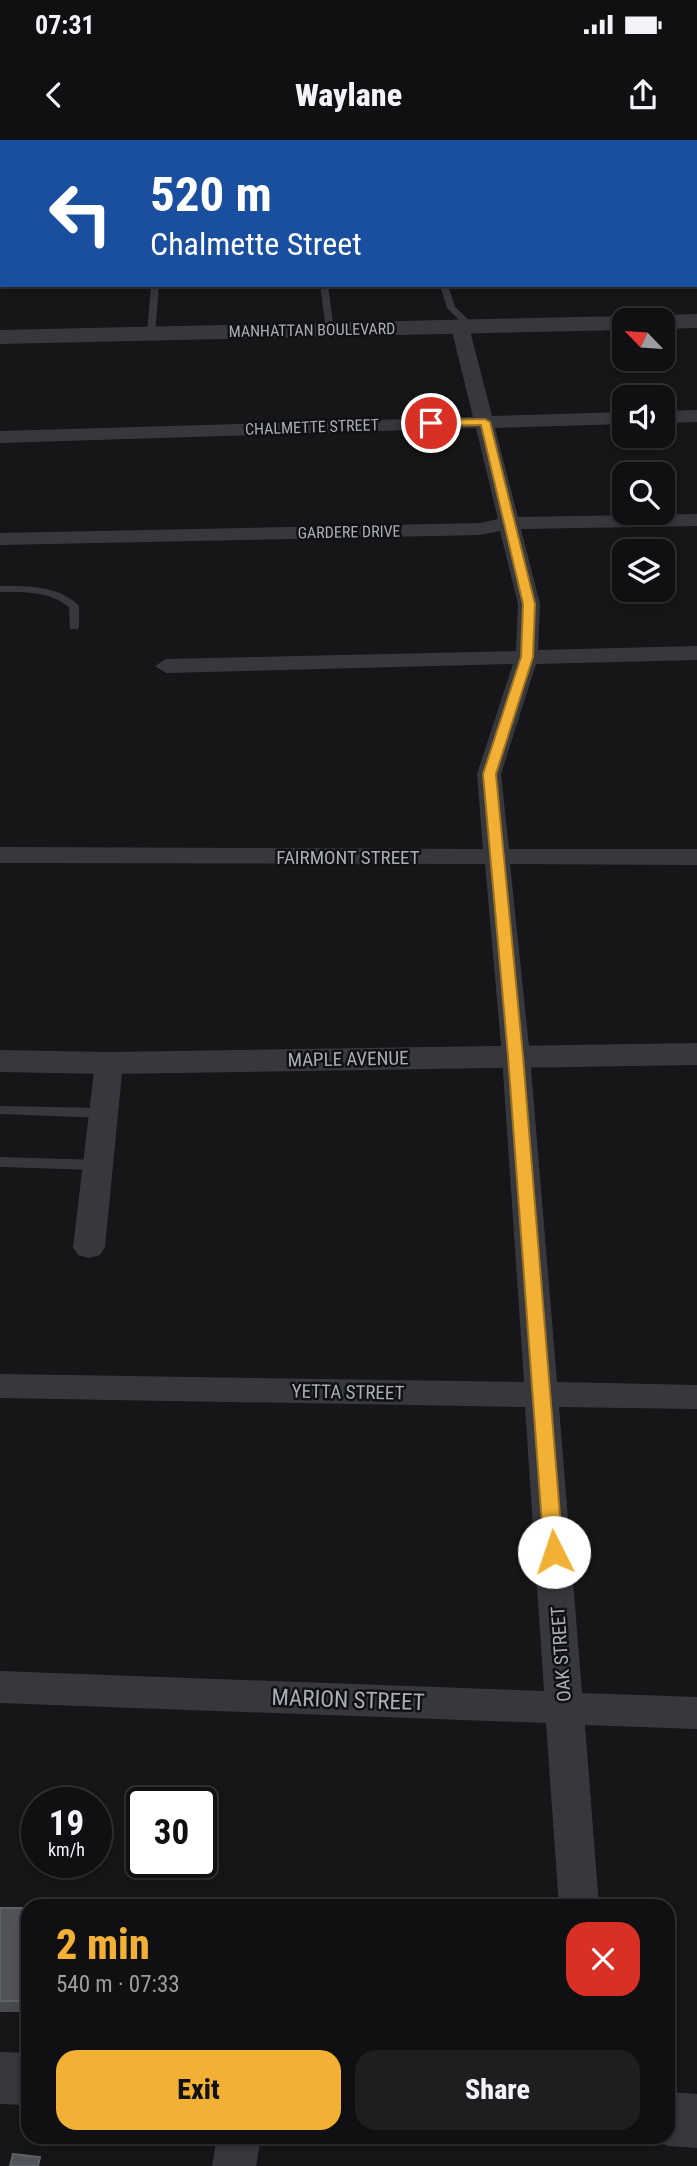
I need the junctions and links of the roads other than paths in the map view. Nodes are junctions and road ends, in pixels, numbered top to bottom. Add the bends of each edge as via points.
1 (155, 287) edge
2 (324, 287) edge
3 (444, 287) edge
4 (697, 321) edge
5 (676, 322) edge
6 (612, 323) edge
7 (466, 327) junction
8 (330, 330) junction
9 (152, 334) junction
10 (0, 337) edge
11 (697, 416) edge
12 (675, 417) edge
13 (612, 418) edge
14 (485, 422) junction
15 (0, 437) edge
16 (697, 520) edge
17 (509, 523) junction
18 (0, 539) edge
19 (0, 589) edge
20 (74, 627) dead end
21 (697, 653) edge
22 (527, 657) junction
23 (166, 666) dead end
24 (0, 855) edge
25 (697, 857) edge
26 (498, 858) junction
27 (697, 1054) edge
28 (516, 1056) junction
29 (0, 1061) edge
30 (109, 1063) junction
31 (0, 1110) edge
32 (104, 1113) junction
33 (0, 1162) edge
34 (98, 1165) junction
35 (89, 1247) dead end
36 (0, 1386) edge
37 (542, 1396) junction
38 (697, 1396) edge
39 (0, 1686) edge
40 (565, 1708) junction
41 (697, 1713) edge
42 (579, 1899) edge
43 (0, 2078) edge
44 (21, 2079) edge
45 (675, 2119) edge
46 (697, 2120) edge
47 (238, 2144) edge
48 (234, 2166) edge

1 - 9 lane
2 - 8 lane
3 - 7 lane via 451,308
4 - 5 street
6 - 7 street, MANHATTAN BOULEVARD
7 - 8 street, MANHATTAN BOULEVARD
7 - 14 street, OAK STREET
8 - 9 street, MANHATTAN BOULEVARD
9 - 10 street, MANHATTAN BOULEVARD
11 - 12 street
13 - 14 street, CHALMETTE STREET
14 - 15 street, CHALMETTE STREET
14 - 17 street, OAK STREET
16 - 17 street, GARDERE DRIVE
17 - 18 street, GARDERE DRIVE via 480,528
17 - 22 street, OAK STREET via 529,604
19 - 20 lane via 65,598 74,606
21 - 22 street
22 - 23 street
22 - 26 street, OAK STREET via 489,774
24 - 26 street, FAIRMONT STREET
25 - 26 street, FAIRMONT STREET
26 - 28 street, OAK STREET
27 - 28 street, MAPLE AVENUE
28 - 30 street, MAPLE AVENUE
28 - 37 street, OAK STREET
29 - 30 street, MAPLE AVENUE
30 - 32 street
31 - 32 lane
32 - 34 street
33 - 34 lane
34 - 35 street
36 - 37 street, YETTA STREET
37 - 38 street, YETTA STREET
37 - 40 street, OAK STREET
39 - 40 street, MARION STREET
40 - 41 street, MARION STREET
40 - 42 street, OAK STREET
43 - 44 street
45 - 46 street
47 - 48 street

